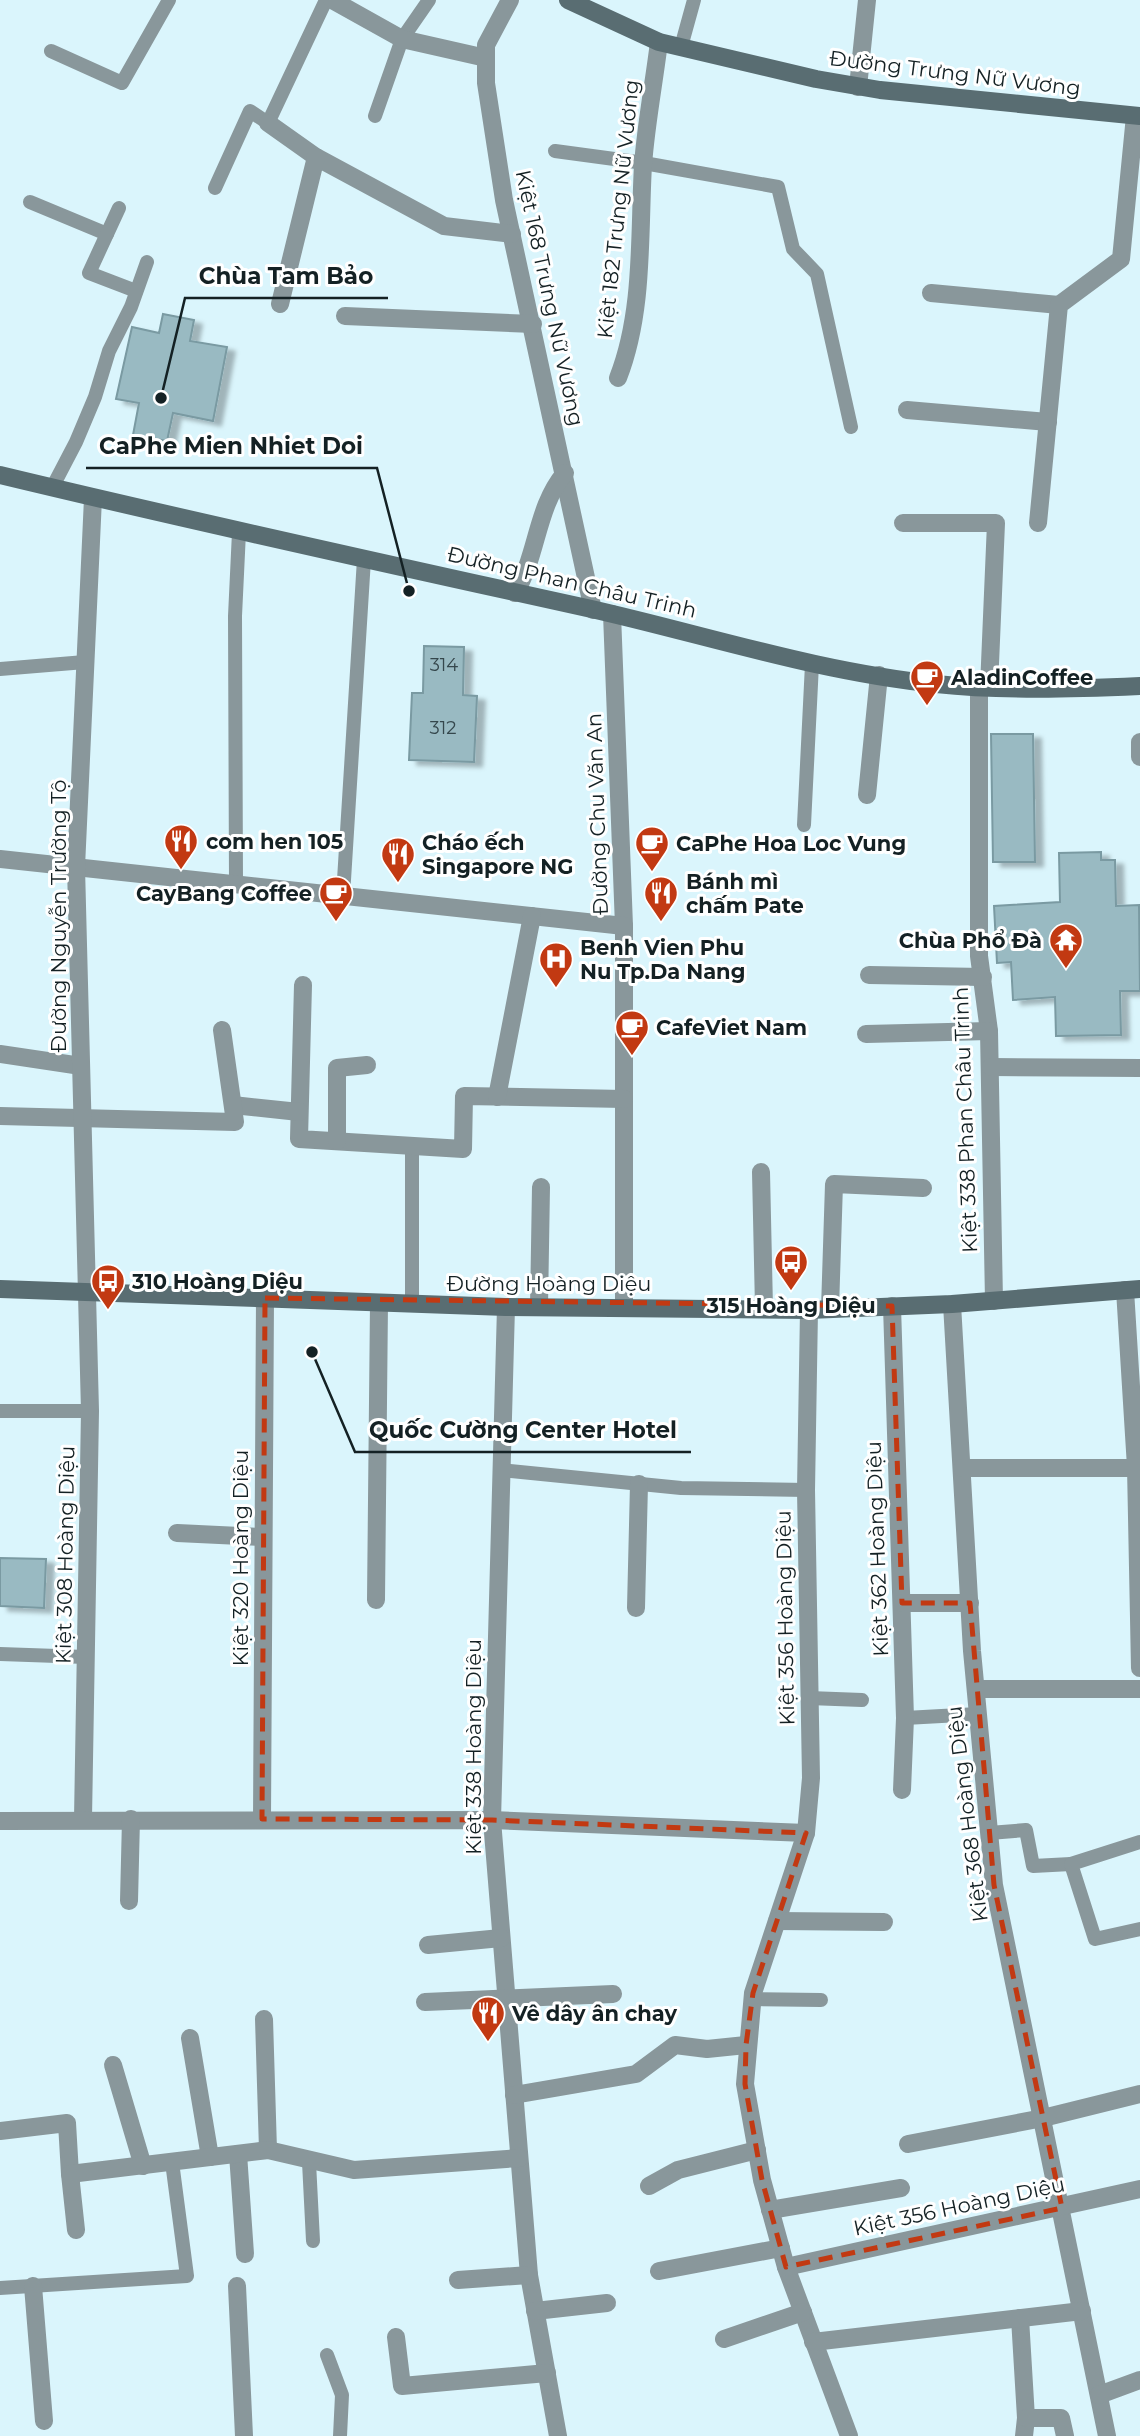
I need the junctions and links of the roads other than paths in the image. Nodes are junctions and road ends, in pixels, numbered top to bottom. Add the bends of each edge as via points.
1 (169, 0) edge
2 (326, 0) edge
3 (332, 0) edge
4 (429, 0) edge
5 (510, 0) edge
6 (568, 0) edge
7 (694, 0) edge
8 (867, 0) edge
9 (402, 39) junction
10 (659, 42) junction
11 (681, 47) junction
12 (51, 51) dead end
13 (485, 58) junction
14 (858, 87) junction
15 (376, 116) dead end
16 (1138, 116) edge
17 (268, 123) junction
18 (555, 151) dead end
19 (316, 156) junction
20 (644, 163) junction
21 (215, 188) dead end
22 (30, 202) dead end
23 (118, 208) dead end
24 (107, 234) junction
25 (512, 234) junction
26 (147, 262) dead end
27 (136, 291) junction
28 (932, 293) dead end
29 (280, 304) dead end
30 (1059, 305) junction
31 (345, 316) dead end
32 (533, 324) junction
33 (618, 378) dead end
34 (907, 410) dead end
35 (1048, 422) junction
36 (852, 427) dead end
37 (565, 473) junction
38 (0, 475) edge
39 (52, 488) junction
40 (93, 498) junction
41 (904, 523) dead end
42 (1038, 523) dead end
43 (239, 532) junction
44 (364, 559) junction
45 (515, 593) junction
46 (593, 610) junction
47 (612, 614) junction
48 (85, 662) junction
49 (812, 664) junction
50 (0, 669) edge
51 (879, 675) junction
52 (1140, 686) edge
53 (984, 687) junction
54 (1140, 742) edge
55 (1140, 757) edge
56 (867, 795) dead end
57 (804, 825) dead end
58 (0, 859) edge
59 (76, 867) junction
60 (236, 884) junction
61 (343, 895) junction
62 (532, 916) junction
63 (624, 926) junction
64 (869, 975) dead end
65 (982, 977) junction
66 (303, 985) dead end
67 (222, 1030) dead end
68 (989, 1031) junction
69 (866, 1034) dead end
70 (0, 1054) edge
71 (367, 1065) dead end
72 (80, 1066) junction
73 (990, 1067) junction
74 (1140, 1068) edge
75 (497, 1097) junction
76 (624, 1098) junction
77 (233, 1105) junction
78 (299, 1112) junction
79 (0, 1116) edge
80 (82, 1121) junction
81 (337, 1141) junction
82 (412, 1145) junction
83 (761, 1172) dead end
84 (541, 1187) dead end
85 (923, 1188) dead end
86 (0, 1289) edge
87 (1133, 1289) edge
88 (86, 1292) junction
89 (265, 1298) junction
90 (994, 1301) junction
91 (379, 1303) junction
92 (412, 1303) junction
93 (952, 1304) junction
94 (892, 1306) junction
95 (506, 1307) junction
96 (539, 1307) junction
97 (624, 1307) junction
98 (764, 1308) junction
99 (830, 1309) junction
100 (809, 1310) junction
101 (0, 1411) edge
102 (90, 1411) junction
103 (962, 1468) junction
104 (1138, 1468) edge
105 (501, 1470) junction
106 (639, 1484) junction
107 (806, 1490) junction
108 (177, 1533) dead end
109 (263, 1537) junction
110 (376, 1600) dead end
111 (902, 1603) junction
112 (970, 1603) junction
113 (636, 1608) dead end
114 (1140, 1622) edge
115 (0, 1654) edge
116 (86, 1657) junction
117 (1140, 1668) edge
118 (975, 1689) junction
119 (1140, 1689) edge
120 (809, 1698) junction
121 (862, 1700) dead end
122 (978, 1714) junction
123 (905, 1718) junction
124 (902, 1790) dead end
125 (83, 1819) junction
126 (131, 1819) junction
127 (262, 1819) junction
128 (492, 1820) junction
129 (0, 1821) edge
130 (806, 1833) junction
131 (989, 1833) junction
132 (1140, 1842) edge
133 (1071, 1864) junction
134 (129, 1901) dead end
135 (777, 1922) junction
136 (884, 1922) dead end
137 (1140, 1929) edge
138 (501, 1938) junction
139 (428, 1945) dead end
140 (613, 1994) dead end
141 (506, 1997) junction
142 (753, 1999) junction
143 (821, 2000) dead end
144 (425, 2002) dead end
145 (264, 2020) dead end
146 (190, 2038) dead end
147 (746, 2045) junction
148 (113, 2065) dead end
149 (1140, 2094) edge
150 (514, 2095) junction
151 (1043, 2118) junction
152 (0, 2131) edge
153 (908, 2144) dead end
154 (268, 2150) junction
155 (757, 2150) junction
156 (237, 2154) junction
157 (210, 2157) junction
158 (519, 2158) junction
159 (172, 2162) junction
160 (309, 2162) junction
161 (143, 2166) junction
162 (70, 2174) junction
163 (649, 2186) dead end
164 (901, 2188) dead end
165 (1140, 2189) edge
166 (1062, 2208) junction
167 (770, 2210) junction
168 (76, 2230) dead end
169 (313, 2241) dead end
170 (781, 2248) junction
171 (245, 2254) dead end
172 (786, 2267) junction
173 (659, 2271) dead end
174 (529, 2275) junction
175 (458, 2280) dead end
176 (33, 2286) junction
177 (237, 2286) dead end
178 (0, 2288) edge
179 (607, 2303) dead end
180 (535, 2311) junction
181 (1082, 2311) junction
182 (803, 2312) junction
183 (1020, 2318) junction
184 (396, 2337) dead end
185 (724, 2339) dead end
186 (813, 2342) junction
187 (327, 2355) dead end
188 (547, 2373) junction
189 (1140, 2381) edge
190 (1099, 2395) junction
191 (1026, 2418) junction
192 (44, 2421) dead end
193 (244, 2436) edge
194 (340, 2436) edge
195 (558, 2436) edge
196 (849, 2436) edge
197 (1024, 2436) edge
198 (1065, 2436) edge
199 (1107, 2436) edge

1 - 12 lane via 122,83
2 - 17 lane
3 - 9 street
4 - 9 lane
5 - 13 street, Kiệt 168 Trưng Nữ Vương via 486,45
6 - 10 main road, Đường Trưng Nữ Vương
7 - 11 lane
8 - 14 street
9 - 13 street
9 - 15 lane
10 - 11 main road, Đường Trưng Nữ Vương
10 - 20 street, Kiệt 182 Trưng Nữ Vương
11 - 14 main road, Đường Trưng Nữ Vương
13 - 25 street, Kiệt 168 Trưng Nữ Vương
14 - 16 main road, Đường Trưng Nữ Vương
16 - 30 street via 1121,259
17 - 19 street
17 - 21 lane via 250,111
18 - 20 lane
19 - 25 street via 444,226
19 - 29 street
20 - 33 street, Kiệt 182 Trưng Nữ Vương via 635,299
20 - 36 lane via 778,187 793,249 817,274
22 - 24 lane
23 - 24 lane
24 - 27 lane via 89,273
25 - 32 street, Kiệt 168 Trưng Nữ Vương
26 - 27 lane
27 - 39 lane via 81,431
28 - 30 street
30 - 35 street
31 - 32 street
32 - 37 street, Kiệt 168 Trưng Nữ Vương
34 - 35 street
35 - 42 street
37 - 45 street via 549,497 534,554
37 - 46 street, Kiệt 168 Trưng Nữ Vương
38 - 39 main road, Đường Phan Châu Trinh
39 - 40 main road, Đường Phan Châu Trinh
40 - 43 main road, Đường Phan Châu Trinh
40 - 48 street, Đường Nguyễn Trường Tộ
41 - 53 street, Kiệt 338 Phan Châu Trinh via 996,523
43 - 44 main road, Đường Phan Châu Trinh
43 - 60 lane via 234,616
44 - 45 main road, Đường Phan Châu Trinh
44 - 61 lane
45 - 46 main road, Đường Phan Châu Trinh
46 - 47 main road, Đường Phan Châu Trinh
47 - 49 main road, Đường Phan Châu Trinh
47 - 63 street, Đường Chu Văn An
48 - 50 lane
48 - 59 street, Đường Nguyễn Trường Tộ
49 - 51 main road, Đường Phan Châu Trinh
49 - 57 lane
51 - 53 main road, Đường Phan Châu Trinh
51 - 56 street
52 - 53 main road, Đường Phan Châu Trinh
53 - 65 street, Kiệt 338 Phan Châu Trinh
54 - 55 street
58 - 59 street
59 - 60 street
59 - 72 street, Đường Nguyễn Trường Tộ
60 - 61 street
61 - 62 street
62 - 63 street
62 - 75 street
63 - 76 street, Đường Chu Văn An
64 - 65 street
65 - 68 street, Kiệt 338 Phan Châu Trinh
66 - 78 street
67 - 77 street
68 - 69 street
68 - 73 street, Kiệt 338 Phan Châu Trinh
70 - 72 street
71 - 81 street via 337,1068
72 - 80 street, Đường Nguyễn Trường Tộ
73 - 74 street
73 - 90 street, Kiệt 338 Phan Châu Trinh
75 - 76 street
75 - 82 street via 464,1096 463,1149
76 - 97 street, Đường Chu Văn An
77 - 78 street
77 - 80 street via 235,1122
78 - 81 street via 299,1139
79 - 80 street
80 - 88 street, Đường Nguyễn Trường Tộ
81 - 82 street
82 - 92 lane
83 - 98 street
84 - 96 street
85 - 99 street via 834,1184
86 - 88 main road, Đường Hoàng Diệu
87 - 90 main road, Đường Hoàng Diệu
87 - 104 street
88 - 89 main road, Đường Hoàng Diệu
88 - 102 street, Kiệt 308 Hoàng Diệu
89 - 91 main road, Đường Hoàng Diệu
89 - 109 street, Kiệt 320 Hoàng Diệu
90 - 93 main road, Đường Hoàng Diệu
91 - 92 main road, Đường Hoàng Diệu
91 - 110 street
92 - 95 main road, Đường Hoàng Diệu
93 - 94 main road, Đường Hoàng Diệu
93 - 103 street, Kiệt 368 Hoàng Diệu
94 - 99 main road, Đường Hoàng Diệu
94 - 111 street, Kiệt 362 Hoàng Diệu
95 - 96 main road, Đường Hoàng Diệu
95 - 105 street, Kiệt 338 Hoàng Diệu
96 - 97 main road, Đường Hoàng Diệu
97 - 98 main road, Đường Hoàng Diệu
98 - 100 main road, Đường Hoàng Diệu
99 - 100 main road, Đường Hoàng Diệu
100 - 107 street, Kiệt 356 Hoàng Diệu
101 - 102 lane
102 - 116 street, Kiệt 308 Hoàng Diệu
103 - 104 street
103 - 112 street, Kiệt 368 Hoàng Diệu
104 - 114 street
105 - 106 lane
105 - 128 street, Kiệt 338 Hoàng Diệu
106 - 107 lane
106 - 113 street
107 - 120 street, Kiệt 356 Hoàng Diệu
108 - 109 street
109 - 127 street, Kiệt 320 Hoàng Diệu
111 - 112 street
111 - 123 street, Kiệt 362 Hoàng Diệu
112 - 118 street, Kiệt 368 Hoàng Diệu
114 - 117 street
115 - 116 lane
116 - 125 street, Kiệt 308 Hoàng Diệu
118 - 119 street
118 - 122 street, Kiệt 368 Hoàng Diệu
120 - 121 lane
120 - 130 street, Kiệt 356 Hoàng Diệu via 811,1778
122 - 123 lane
122 - 131 street, Kiệt 368 Hoàng Diệu
123 - 124 street, Kiệt 362 Hoàng Diệu
125 - 126 street
125 - 129 street
126 - 127 street
126 - 134 street
127 - 128 street
128 - 130 street
128 - 138 street, Kiệt 338 Hoàng Diệu
130 - 135 street, Kiệt 356 Hoàng Diệu
131 - 133 lane via 1026,1829 1033,1866
131 - 151 street, Kiệt 368 Hoàng Diệu via 993,1885
132 - 133 lane
133 - 137 lane via 1095,1938
135 - 136 street
135 - 142 street, Kiệt 356 Hoàng Diệu
138 - 139 street
138 - 141 street, Kiệt 338 Hoàng Diệu
140 - 141 street
141 - 144 street
141 - 150 street, Kiệt 338 Hoàng Diệu
142 - 143 lane
142 - 147 street, Kiệt 356 Hoàng Diệu
145 - 154 street
146 - 157 street
147 - 150 street via 708,2049 675,2045 636,2074
147 - 155 street, Kiệt 356 Hoàng Diệu via 745,2084
148 - 161 street
149 - 151 street
150 - 158 street, Kiệt 338 Hoàng Diệu
151 - 153 street
151 - 166 street, Kiệt 368 Hoàng Diệu
152 - 162 street via 67,2123
154 - 156 street
154 - 160 street
155 - 163 street via 678,2169
155 - 167 street, Kiệt 356 Hoàng Diệu
156 - 157 street
156 - 171 street
157 - 159 street
158 - 160 street via 354,2170
158 - 174 street, Kiệt 338 Hoàng Diệu
159 - 161 street
159 - 176 lane via 187,2276
160 - 169 lane
161 - 162 street
162 - 168 street
164 - 167 street
165 - 166 street, Kiệt 356 Hoàng Diệu
166 - 172 street, Kiệt 356 Hoàng Diệu
166 - 181 street, Kiệt 368 Hoàng Diệu
167 - 170 street, Kiệt 356 Hoàng Diệu
170 - 172 street, Kiệt 356 Hoàng Diệu
170 - 173 street
172 - 182 street, Kiệt 356 Hoàng Diệu
174 - 175 street
174 - 180 street, Kiệt 338 Hoàng Diệu
176 - 178 lane
176 - 192 street
177 - 193 street
179 - 180 street
180 - 188 street, Kiệt 338 Hoàng Diệu
181 - 183 street
181 - 190 street, Kiệt 368 Hoàng Diệu
182 - 185 street
182 - 186 street, Kiệt 356 Hoàng Diệu
183 - 186 street
183 - 191 street
184 - 188 street via 402,2386
186 - 196 street, Kiệt 356 Hoàng Diệu
187 - 194 lane via 342,2395
188 - 195 street, Kiệt 338 Hoàng Diệu
189 - 190 street
190 - 199 street, Kiệt 368 Hoàng Diệu
191 - 197 street
191 - 198 street via 1061,2418

